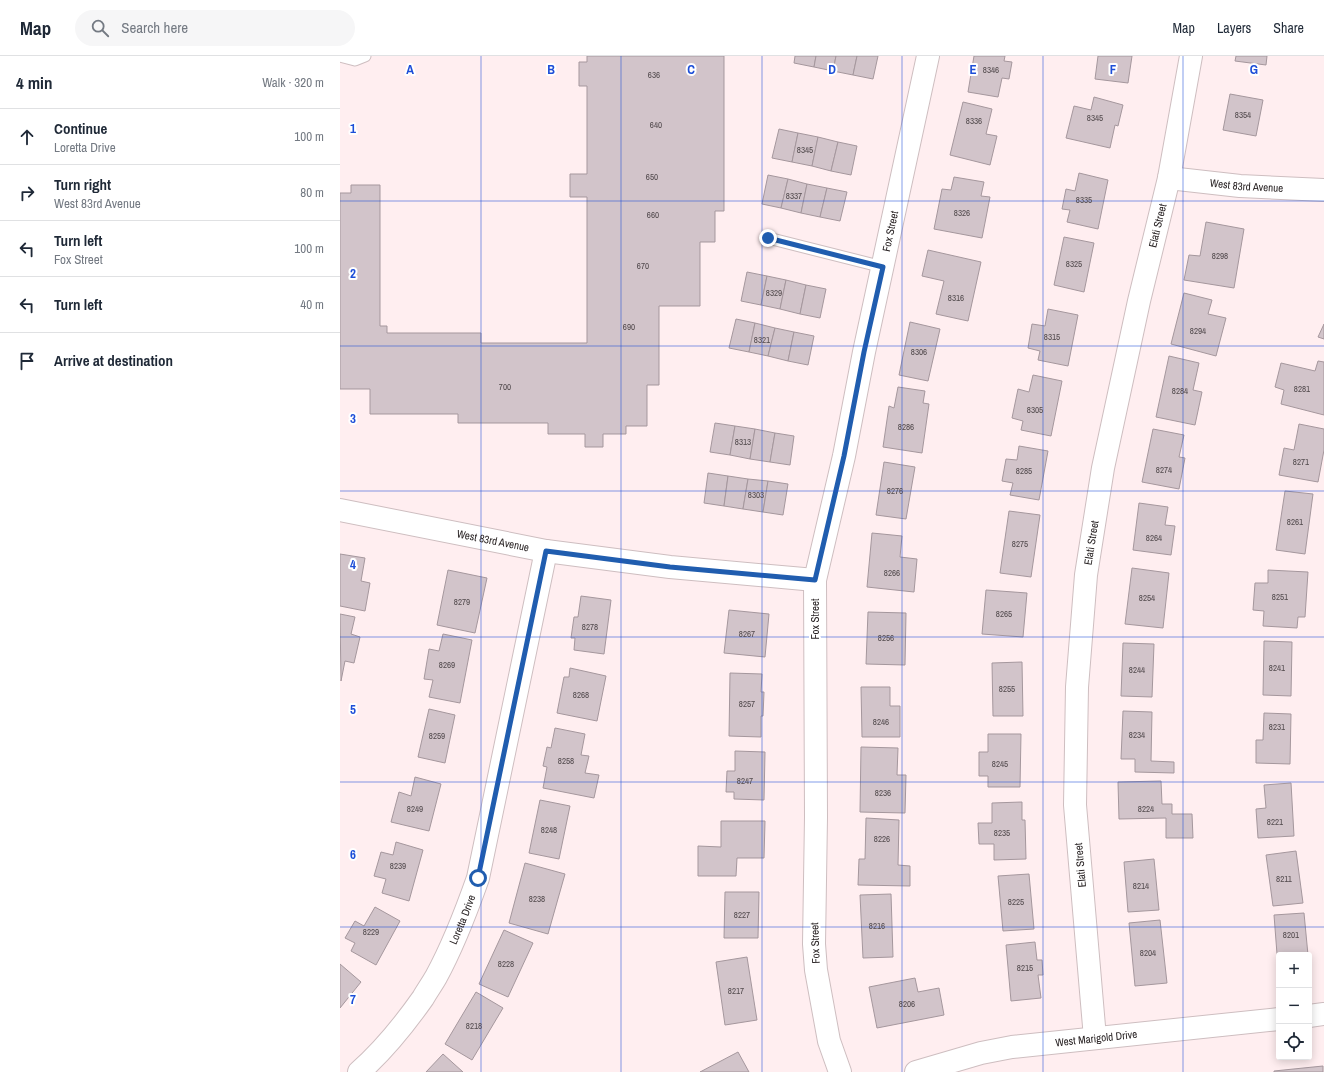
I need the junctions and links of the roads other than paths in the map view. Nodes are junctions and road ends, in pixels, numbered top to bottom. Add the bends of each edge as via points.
1 (340, 56) edge
2 (365, 56) edge
3 (928, 56) edge
4 (1191, 56) edge
5 (1169, 178) junction
6 (1324, 190) edge
7 (768, 238) dead end
8 (883, 267) junction
9 (340, 510) edge
10 (546, 551) junction
11 (815, 580) junction
12 (1324, 1014) edge
13 (1312, 1016) edge
14 (1276, 1019) edge
15 (1095, 1038) junction
16 (359, 1072) edge
17 (840, 1072) edge
18 (916, 1072) edge

1 - 2 lane via 355,60
3 - 8 street, Fox Street
4 - 5 street, Elati Street
5 - 6 street, West 83rd Avenue via 1240,186
5 - 15 street, Elati Street via 1103,468 1086,575 1077,687 1075,805
7 - 8 lane
8 - 11 street, Fox Street via 844,456
9 - 10 street, West 83rd Avenue
10 - 11 street, West 83rd Avenue via 670,567
10 - 16 street, Loretta Drive via 478,878 469,905 436,979 396,1033
11 - 17 street, Fox Street via 814,944 829,1041
12 - 13 street
14 - 15 street, West Marigold Drive
15 - 18 street, West Marigold Drive via 1012,1047 981,1053

